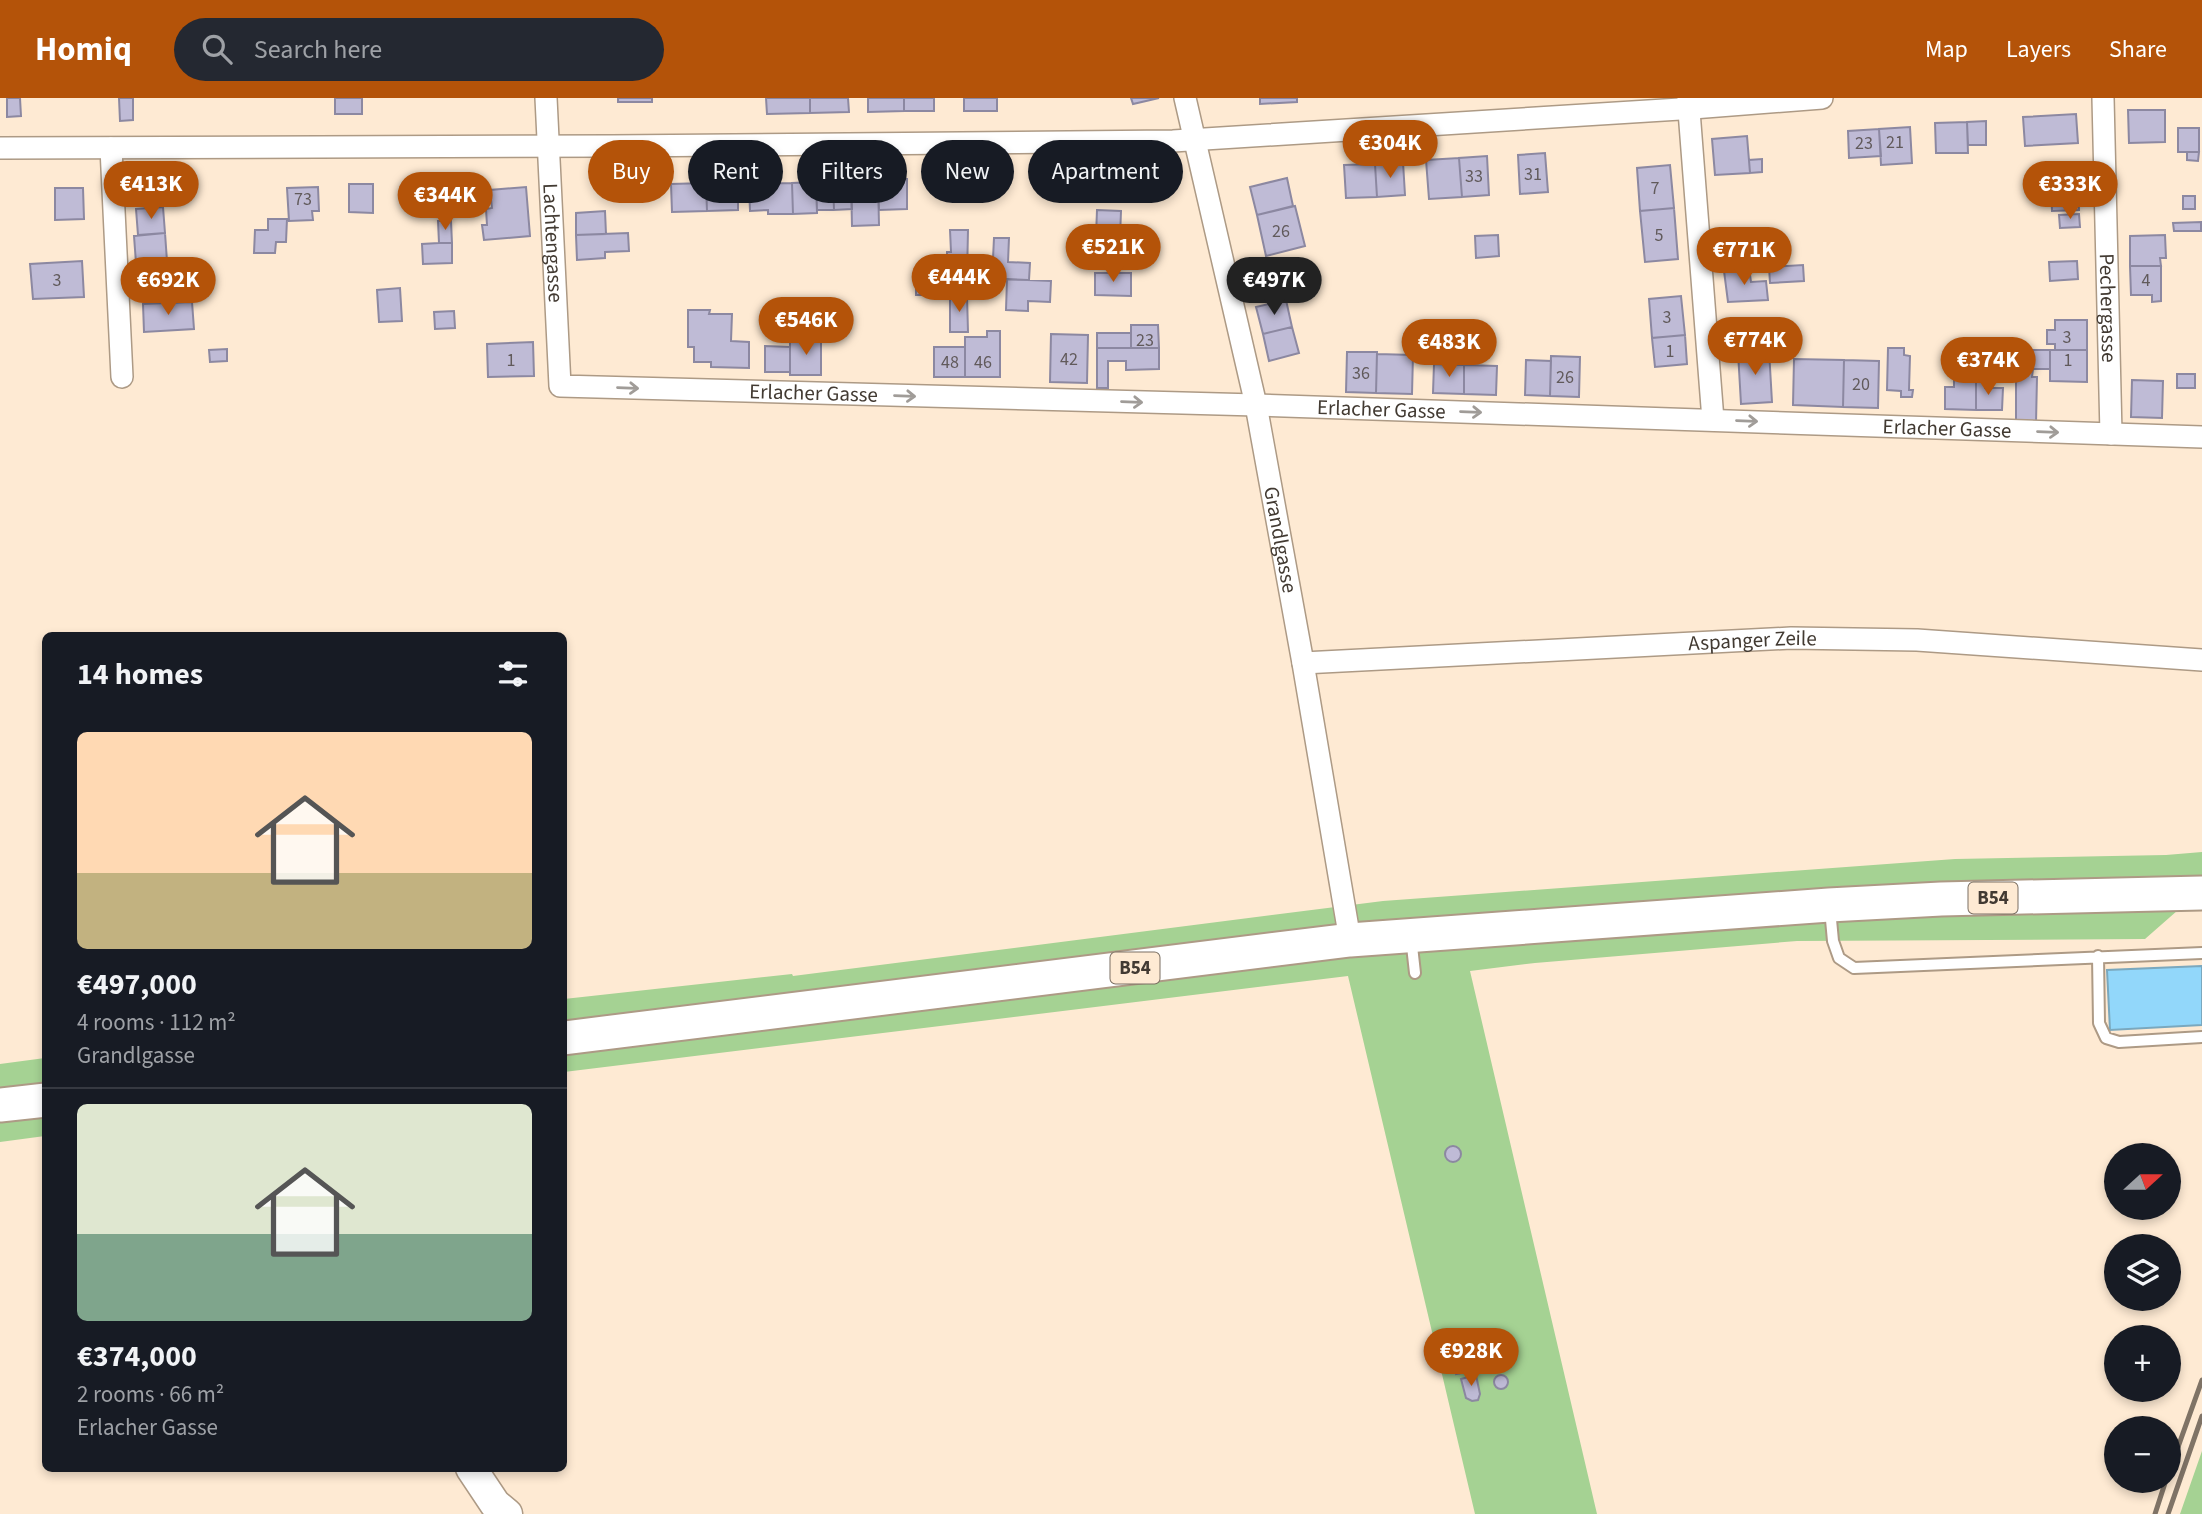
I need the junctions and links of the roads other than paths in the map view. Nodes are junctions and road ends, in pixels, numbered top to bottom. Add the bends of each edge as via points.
1 (545, 98) edge
2 (1185, 98) edge
3 (1822, 98) edge
4 (2103, 98) edge
5 (1689, 103) edge
6 (1194, 139) junction
7 (549, 145) junction
8 (0, 148) edge
9 (111, 148) junction
10 (122, 377) dead end
11 (560, 386) joint
12 (1256, 405) junction
13 (1713, 420) junction
14 (2111, 435) junction
15 (2202, 437) edge
16 (2202, 660) edge
17 (1303, 663) junction
18 (2202, 892) edge
19 (1829, 905) junction
20 (1411, 937) junction
21 (1350, 940) junction
22 (2202, 953) edge
23 (2098, 956) junction
24 (1415, 973) dead end
25 (2202, 1037) edge
26 (567, 1038) edge
27 (42, 1100) edge
28 (0, 1105) edge
29 (474, 1472) edge
30 (508, 1514) edge

1 - 7 street, Lachtengasse
2 - 6 street, Grandlgasse
3 - 5 street
4 - 14 street, Pechergasse
5 - 6 street
5 - 13 street
6 - 7 street
6 - 12 street, Grandlgasse
7 - 9 street
7 - 11 street, Lachtengasse
8 - 9 street
9 - 10 street
11 -> 12 street, Erlacher Gasse
12 -> 13 street, Erlacher Gasse
12 - 17 street, Grandlgasse
13 -> 14 street, Erlacher Gasse
14 - 15 street, Erlacher Gasse
16 - 17 street, Aspanger Zeile via 1917,640 1791,638
17 - 21 street, Grandlgasse
18 - 19 main road, B54
19 - 20 main road, B54
19 - 23 lane via 1839,958 1854,968
20 - 21 main road, B54
20 - 24 lane
21 - 26 main road, B54
22 - 23 lane
23 - 25 lane via 2099,1023 2106,1038
27 - 28 main road
29 - 30 main road via 495,1504

